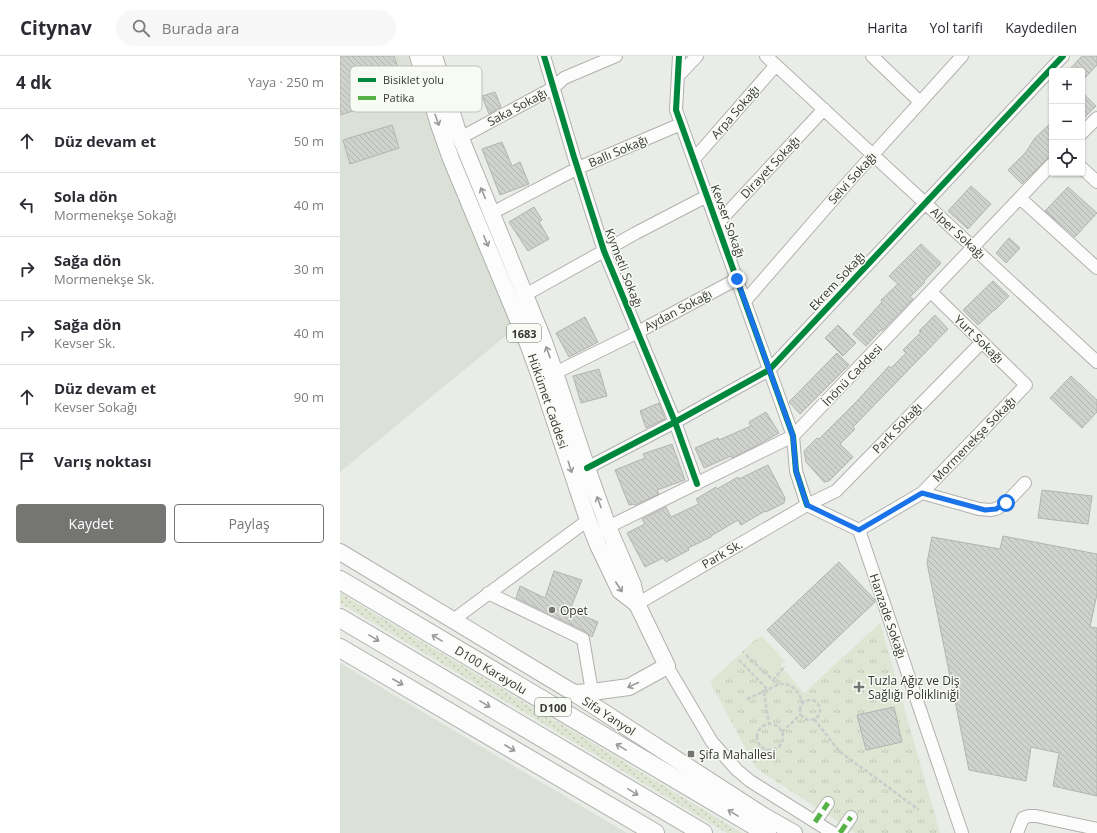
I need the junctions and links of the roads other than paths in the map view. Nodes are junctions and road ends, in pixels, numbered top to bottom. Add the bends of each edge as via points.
1 (418, 56) edge
2 (544, 56) edge
3 (616, 56) edge
4 (678, 56) edge
5 (697, 56) edge
6 (766, 56) edge
7 (872, 56) edge
8 (961, 56) edge
9 (1063, 56) edge
10 (776, 65) junction
11 (421, 66) edge
12 (678, 76) junction
13 (553, 88) junction
14 (920, 102) junction
15 (824, 109) junction
16 (435, 112) edge
17 (451, 112) edge
18 (1097, 118) edge
19 (681, 124) junction
20 (1085, 130) edge
21 (460, 138) junction
22 (873, 154) junction
23 (694, 159) junction
24 (1049, 167) edge
25 (578, 168) junction
26 (1085, 171) edge
27 (1097, 182) edge
28 (707, 196) junction
29 (1020, 198) junction
30 (925, 203) junction
31 (492, 213) junction
32 (717, 224) junction
33 (973, 247) junction
34 (604, 251) junction
35 (1097, 268) edge
36 (737, 279) junction
37 (931, 292) junction
38 (525, 295) junction
39 (745, 301) junction
40 (638, 332) junction
41 (982, 342) junction
42 (1097, 362) edge
43 (769, 370) junction
44 (555, 373) junction
45 (1026, 385) joint
46 (675, 422) junction
47 (793, 436) junction
48 (587, 468) junction
49 (1025, 483) dead end
50 (697, 484) junction
51 (922, 493) junction
52 (807, 505) junction
53 (588, 520) junction
54 (608, 527) junction
55 (859, 530) junction
56 (340, 552) edge
57 (340, 580) edge
58 (488, 593) junction
59 (637, 604) junction
60 (340, 618) edge
61 (453, 620) junction
62 (340, 648) edge
63 (667, 666) junction
64 (592, 692) junction
65 (574, 693) junction
66 (828, 803) dead end
67 (957, 815) junction
68 (851, 817) dead end
69 (815, 822) junction
70 (1097, 829) edge
71 (655, 833) edge
72 (703, 833) edge
73 (766, 833) edge
74 (794, 833) edge
75 (833, 833) edge
76 (840, 833) edge
77 (956, 833) edge
78 (962, 833) edge
79 (1018, 833) edge

1 -> 11 main road, Hükümet Caddesi / 1683
2 - 13 street, Kıymetli Sokağı
3 - 13 street, Saka Sokağı via 564,78
4 - 12 street, Kevser Sokağı
5 - 12 street
6 - 10 street, Alper Sokağı
7 - 14 street
8 - 14 street, Selvi Sokağı
9 - 30 street, Ekrem Sokağı
10 - 15 street, Alper Sokağı
10 - 23 street, Arpa Sokağı
12 - 19 street, Kevser Sokağı via 676,110
13 - 21 street, Saka Sokağı
13 - 25 street, Kıymetli Sokağı
14 - 22 street, Selvi Sokağı
15 - 22 street, Alper Sokağı
15 - 32 street, Dirayet Sokağı
16 -> 53 main road, Hükümet Caddesi / 1683 via 539,374
17 - 21 main road, Hükümet Caddesi / 1683
18 - 20 street
19 - 23 street, Kevser Sokağı
19 - 25 street, Ballı Sokağı
31 -> 21 main road, Hükümet Caddesi / 1683
22 - 30 street, Alper Sokağı
22 - 39 street, Selvi Sokağı
23 - 28 street, Kevser Sokağı
24 - 29 street, İnönü Caddesi
25 - 31 street, Ballı Sokağı
25 - 34 street, Kıymetli Sokağı
26 - 27 street
28 - 32 street, Kevser Sokağı
28 - 34 street
29 - 33 street, İnönü Caddesi
29 - 35 street
30 - 33 street, Alper Sokağı
30 - 43 street, Ekrem Sokağı
31 - 38 main road, Hükümet Caddesi / 1683
32 - 36 street, Kevser Sokağı
33 - 37 street, İnönü Caddesi
33 - 42 street, Alper Sokağı
34 - 38 street
34 - 40 street, Kıymetli Sokağı
36 - 39 street, Kevser Sokağı
36 - 40 street, Aydan Sokağı
37 - 41 street, Yurt Sokağı
37 - 47 street, İnönü Caddesi
44 -> 38 main road, Hükümet Caddesi / 1683
39 - 43 street, Kevser Sokağı
40 - 44 street, Aydan Sokağı
40 - 46 street, Kıymetli Sokağı
41 - 45 street, Yurt Sokağı
41 - 52 street, Park Sokağı via 836,491
43 - 46 street, Ekrem Sokağı
43 - 47 street, Kevser Sokağı
44 - 48 main road, Hükümet Caddesi / 1683
45 - 51 street, Mormenekşe Sokağı
46 - 48 street, Ekrem Sokağı
46 - 50 street, Kıymetli Sokağı
47 - 50 street, İnönü Caddesi
47 - 52 street, Kevser Sokağı via 796,471
54 -> 48 main road, Hükümet Caddesi / 1683
49 - 51 street via 1006,503 990,510
50 - 54 street, İnönü Caddesi
51 - 55 street, Mormenekşe Sokağı
52 - 55 street
52 - 59 street, Park Sk.
53 - 58 street
53 -> 59 main road, Hükümet Caddesi / 1683 via 620,591
54 - 59 main road, Hükümet Caddesi / 1683 via 633,585
55 - 67 street, Hanzade Sokağı
56 - 61 main road, Sifa Yanyol
73 -> 57 highway, D100 Karayolu / D100
58 - 61 street
58 - 64 street via 583,639
59 - 63 main road, Hükümet Caddesi
60 -> 72 highway, D100
61 - 65 main road, Sifa Yanyol
62 -> 71 highway
63 -> 64 main road via 628,687
63 - 69 street via 712,742 733,765 750,782
64 - 65 main road
65 - 74 main road, Sifa Yanyol
66 - 69 street
67 - 77 street
67 - 78 street, Hanzade Sokağı
68 - 76 street
69 - 75 street
70 - 79 street via 1029,816 1023,818

